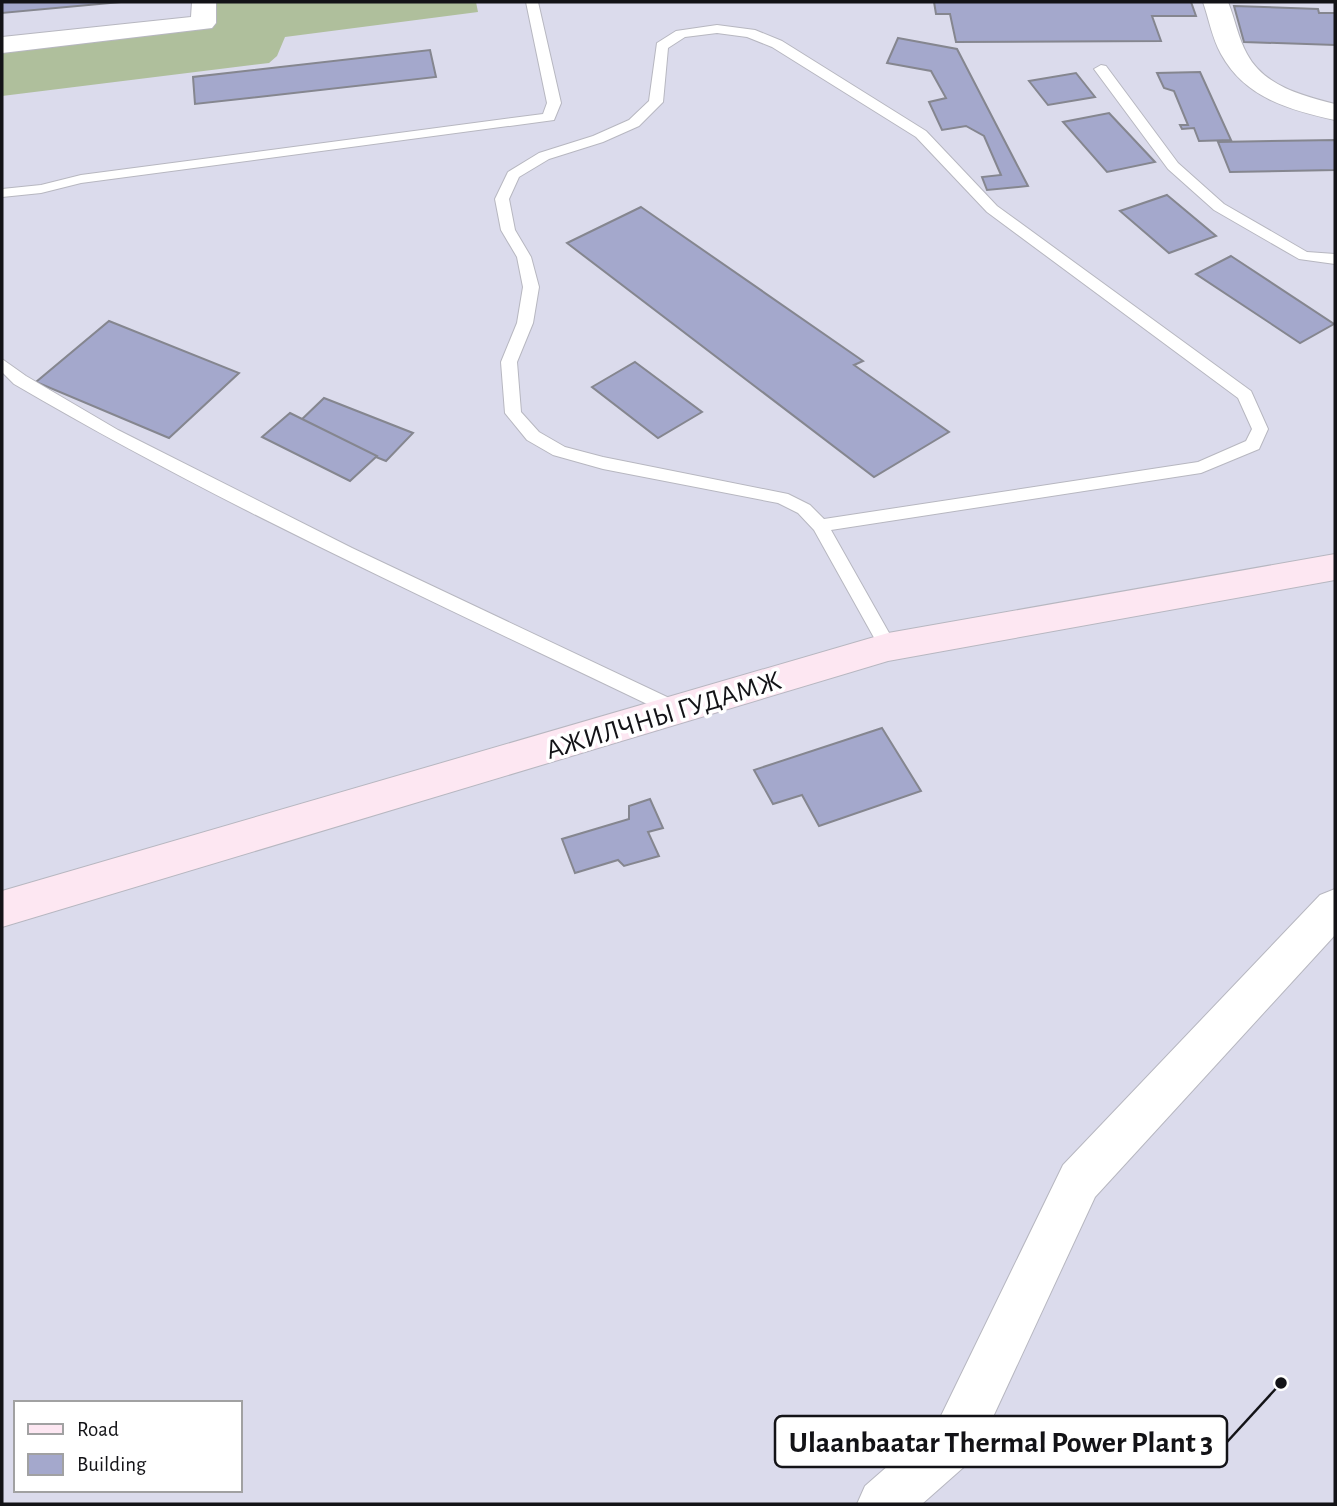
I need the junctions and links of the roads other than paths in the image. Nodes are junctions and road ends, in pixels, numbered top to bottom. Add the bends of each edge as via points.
1 (204, 2) edge
2 (532, 2) edge
3 (1216, 2) edge
4 (2, 45) edge
5 (1101, 69) dead end
6 (1335, 112) edge
7 (2, 193) edge
8 (1335, 259) edge
9 (2, 364) edge
10 (820, 526) junction
11 (1335, 567) edge
12 (888, 646) junction
13 (677, 710) junction
14 (5, 906) edge
15 (1335, 907) edge
16 (883, 1504) edge

1 - 4 street via 203,23
2 - 7 lane via 554,103 549,117
3 - 6 street via 1234,55 1255,83 1284,99
5 - 8 lane via 1173,166 1219,207 1304,256
9 - 13 lane via 20,380 111,434
10 - 10 lane via 804,509 782,498 559,451 533,436 513,413 509,362 525,323 531,287 502,199 513,175 544,156 634,123 656,102 662,46 681,34 717,29 750,33 777,44 921,134 992,209 1245,394 1260,429 1253,445 1201,467
10 - 12 lane
11 - 12 main road, АЖИЛЧНЫ ГУДАМЖ
12 - 13 main road, АЖИЛЧНЫ ГУДАМЖ
13 - 14 main road, АЖИЛЧНЫ ГУДАМЖ
15 - 16 street via 1079,1181 956,1440

